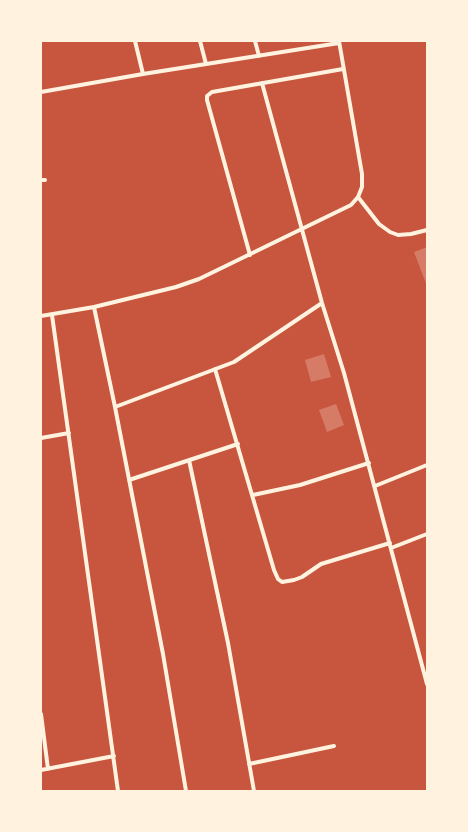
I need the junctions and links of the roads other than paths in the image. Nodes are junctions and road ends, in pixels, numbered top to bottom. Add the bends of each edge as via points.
1 (135, 41) edge
2 (200, 41) edge
3 (255, 41) edge
4 (339, 42) edge
5 (259, 56) junction
6 (206, 64) junction
7 (343, 69) junction
8 (143, 74) junction
9 (262, 83) junction
10 (41, 92) edge
11 (358, 196) junction
12 (302, 229) junction
13 (427, 230) edge
14 (250, 255) junction
15 (322, 303) junction
16 (94, 307) junction
17 (52, 314) junction
18 (41, 316) edge
19 (216, 369) junction
20 (115, 407) junction
21 (69, 433) junction
22 (41, 438) edge
23 (238, 444) junction
24 (189, 460) junction
25 (369, 463) junction
26 (427, 465) edge
27 (129, 480) junction
28 (375, 486) junction
29 (253, 495) junction
30 (427, 534) edge
31 (390, 546) junction
32 (427, 684) edge
33 (41, 714) edge
34 (334, 746) dead end
35 (114, 756) junction
36 (249, 764) junction
37 (48, 769) junction
38 (41, 770) edge
39 (118, 791) edge
40 (186, 791) edge
41 (254, 791) edge

1 - 8 street
2 - 6 street
3 - 5 street
4 - 5 street
4 - 7 street
5 - 6 street
6 - 8 street
7 - 9 street
7 - 11 street via 362,174 362,187
8 - 10 street
9 - 12 street
9 - 14 street via 212,92 207,96
11 - 12 street via 351,204
11 - 13 street via 379,224 390,232 398,235
12 - 14 street
12 - 15 street
14 - 16 street via 176,287
15 - 19 street via 234,362
15 - 25 street
16 - 17 street
16 - 20 street
17 - 18 street
17 - 21 street
19 - 20 street
19 - 23 street
20 - 27 street
21 - 22 street
21 - 35 street
23 - 24 street
23 - 29 street
24 - 27 street
24 - 36 street via 228,643
25 - 28 street
25 - 29 street via 300,485
26 - 28 street
27 - 40 street
28 - 31 street
29 - 31 street via 274,570 282,582 302,577 321,564
30 - 31 street
31 - 32 street
33 - 37 street
34 - 36 street
35 - 37 street
35 - 39 street
36 - 41 street
37 - 38 street

